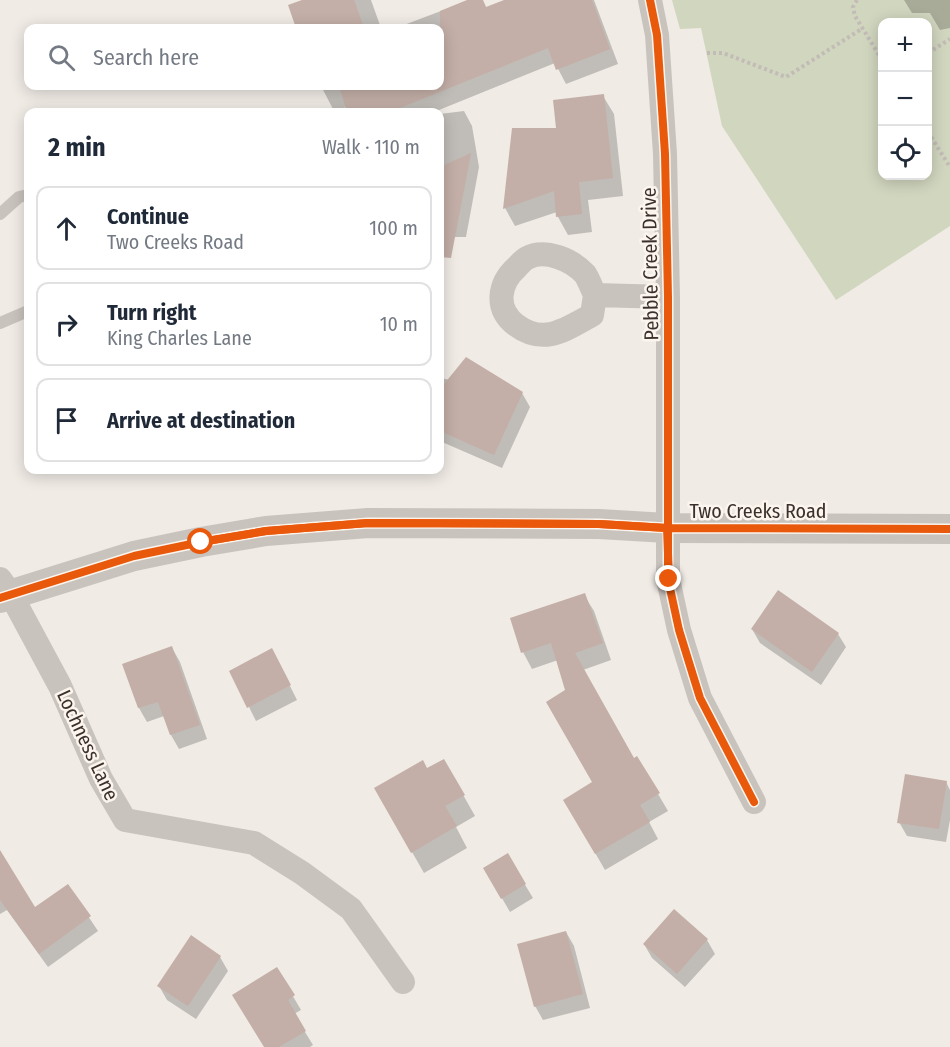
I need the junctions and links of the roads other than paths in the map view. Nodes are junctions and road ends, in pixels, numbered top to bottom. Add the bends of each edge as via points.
1 (650, 0) edge
2 (24, 196) edge
3 (0, 214) edge
4 (595, 295) dead end
5 (668, 297) junction
6 (24, 313) edge
7 (0, 323) edge
8 (667, 528) junction
9 (950, 529) edge
10 (3, 590) edge
11 (754, 802) dead end
12 (404, 982) dead end

1 - 5 street, Pebble Creek Drive via 662,94
2 - 3 lane
4 - 5 street
5 - 8 street, Pebble Creek Drive
6 - 7 lane
8 - 9 street, Two Creeks Road
8 - 10 street, Two Creeks Road via 368,523 266,531 134,556
8 - 11 street, Pebble Creek Drive via 669,579 679,630 700,698
10 - 12 street, Lochness Lane via 60,686 101,779 125,820 254,843 351,909

